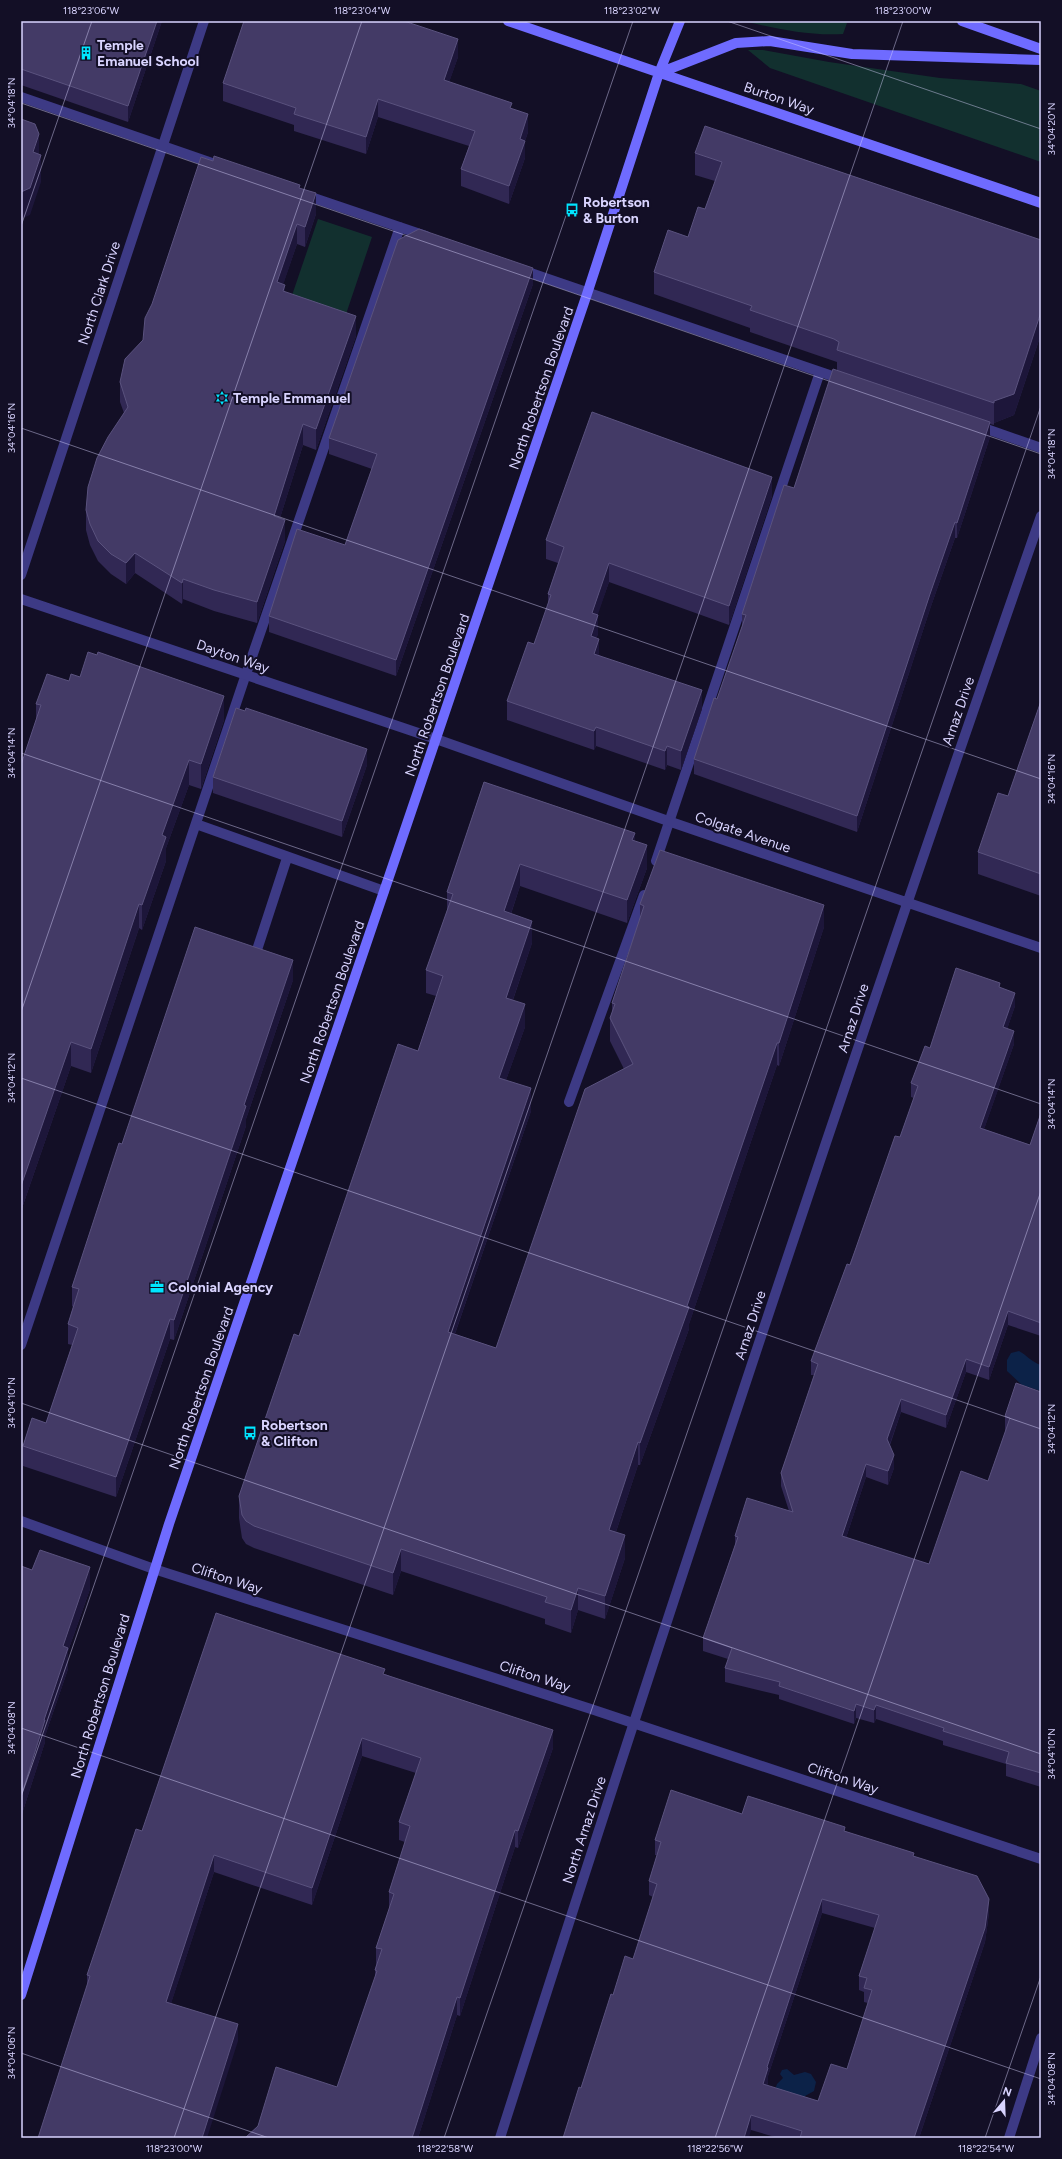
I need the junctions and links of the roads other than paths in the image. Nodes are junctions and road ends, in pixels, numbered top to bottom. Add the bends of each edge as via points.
1 (204, 21) edge
2 (508, 21) edge
3 (680, 21) edge
4 (962, 21) edge
5 (1041, 49) edge
6 (1041, 60) edge
7 (659, 73) junction
8 (21, 97) edge
9 (163, 146) junction
10 (223, 166) edge
11 (296, 192) edge
12 (1041, 203) edge
13 (400, 227) junction
14 (437, 240) edge
15 (510, 266) edge
16 (587, 294) junction
17 (820, 372) junction
18 (857, 385) edge
19 (968, 423) edge
20 (1041, 448) edge
21 (1041, 516) edge
22 (21, 575) edge
23 (21, 599) edge
24 (246, 674) junction
25 (436, 739) junction
26 (671, 822) junction
27 (196, 824) junction
28 (287, 858) junction
29 (652, 873) edge
30 (646, 888) edge
31 (384, 891) junction
32 (906, 902) junction
33 (1041, 948) edge
34 (255, 956) edge
35 (569, 1102) dead end
36 (21, 1345) edge
37 (21, 1521) edge
38 (696, 1531) joint
39 (154, 1569) junction
40 (632, 1723) junction
41 (1041, 1858) edge
42 (21, 1995) edge
43 (1041, 2038) edge
44 (500, 2138) edge
45 (1009, 2138) edge

1 - 9 street, North Clark Drive
2 - 7 main road, Burton Way
3 - 7 main road, North Robertson Boulevard
4 - 5 main road
6 - 7 main road via 852,54 770,41 736,43
7 - 12 main road, Burton Way
7 - 16 main road, North Robertson Boulevard
8 - 9 street
9 - 10 street
9 - 22 street, North Clark Drive
11 - 13 street
13 - 14 street
13 - 24 street
15 - 16 street
16 - 17 street
16 - 25 main road, North Robertson Boulevard
17 - 18 street
17 - 26 street
19 - 20 street
21 - 32 street, Arnaz Drive
23 - 24 street, Dayton Way
24 - 25 street, Dayton Way
24 - 27 street
25 - 26 street, Colgate Avenue
25 - 31 main road, North Robertson Boulevard
26 - 29 street
26 - 32 street, Colgate Avenue
27 - 28 street
27 - 36 street
28 - 31 street
28 - 34 street
30 - 35 street
31 - 39 main road, North Robertson Boulevard
32 - 33 street, Colgate Avenue
32 - 38 street, Arnaz Drive
37 - 39 street, Clifton Way
38 - 40 street, North Arnaz Drive
39 - 40 street, Clifton Way
39 - 42 main road, North Robertson Boulevard
40 - 41 street, Clifton Way
40 - 44 street, North Arnaz Drive
43 - 45 street

